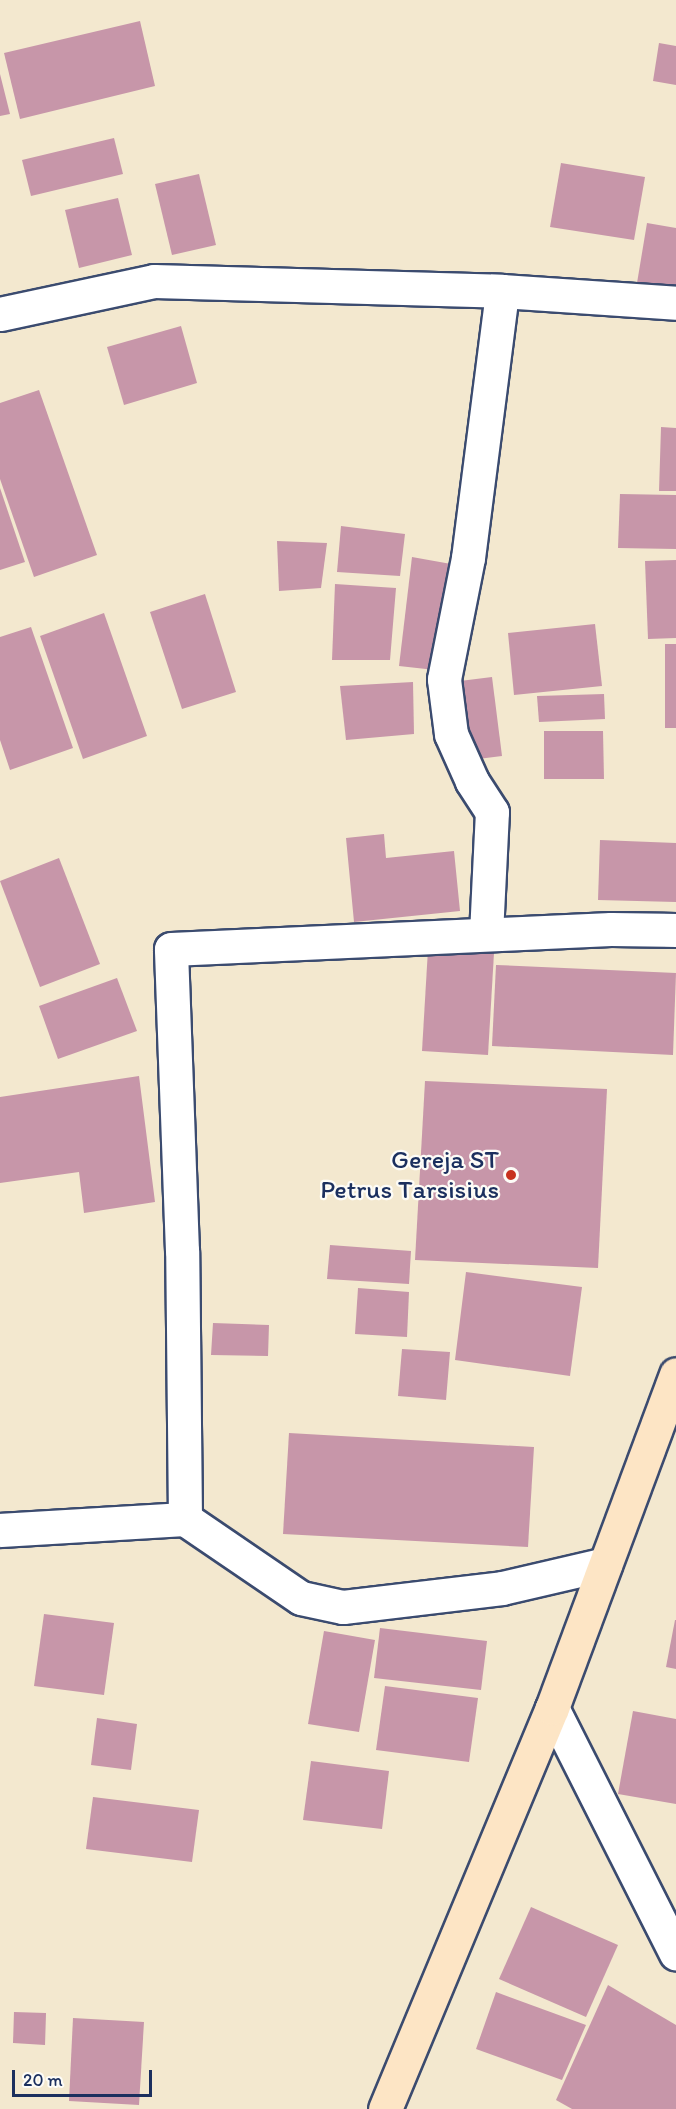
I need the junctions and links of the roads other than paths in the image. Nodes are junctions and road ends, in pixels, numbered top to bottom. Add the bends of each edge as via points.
1 (502, 291) junction
2 (676, 303) edge
3 (0, 314) edge
4 (676, 930) edge
5 (486, 934) junction
6 (676, 1374) edge
7 (184, 1519) junction
8 (0, 1530) edge
9 (606, 1564) junction
10 (552, 1708) junction
11 (676, 1953) edge
12 (385, 2109) edge

1 - 2 street
1 - 3 street via 154,281
1 - 5 street via 468,558 444,679 451,735 472,781 492,812
4 - 5 street
5 - 7 street via 171,949 182,1251
6 - 9 main road
7 - 8 street
7 - 9 street via 301,1598 321,1605 343,1607 502,1588
9 - 10 main road
10 - 11 street
10 - 12 main road

